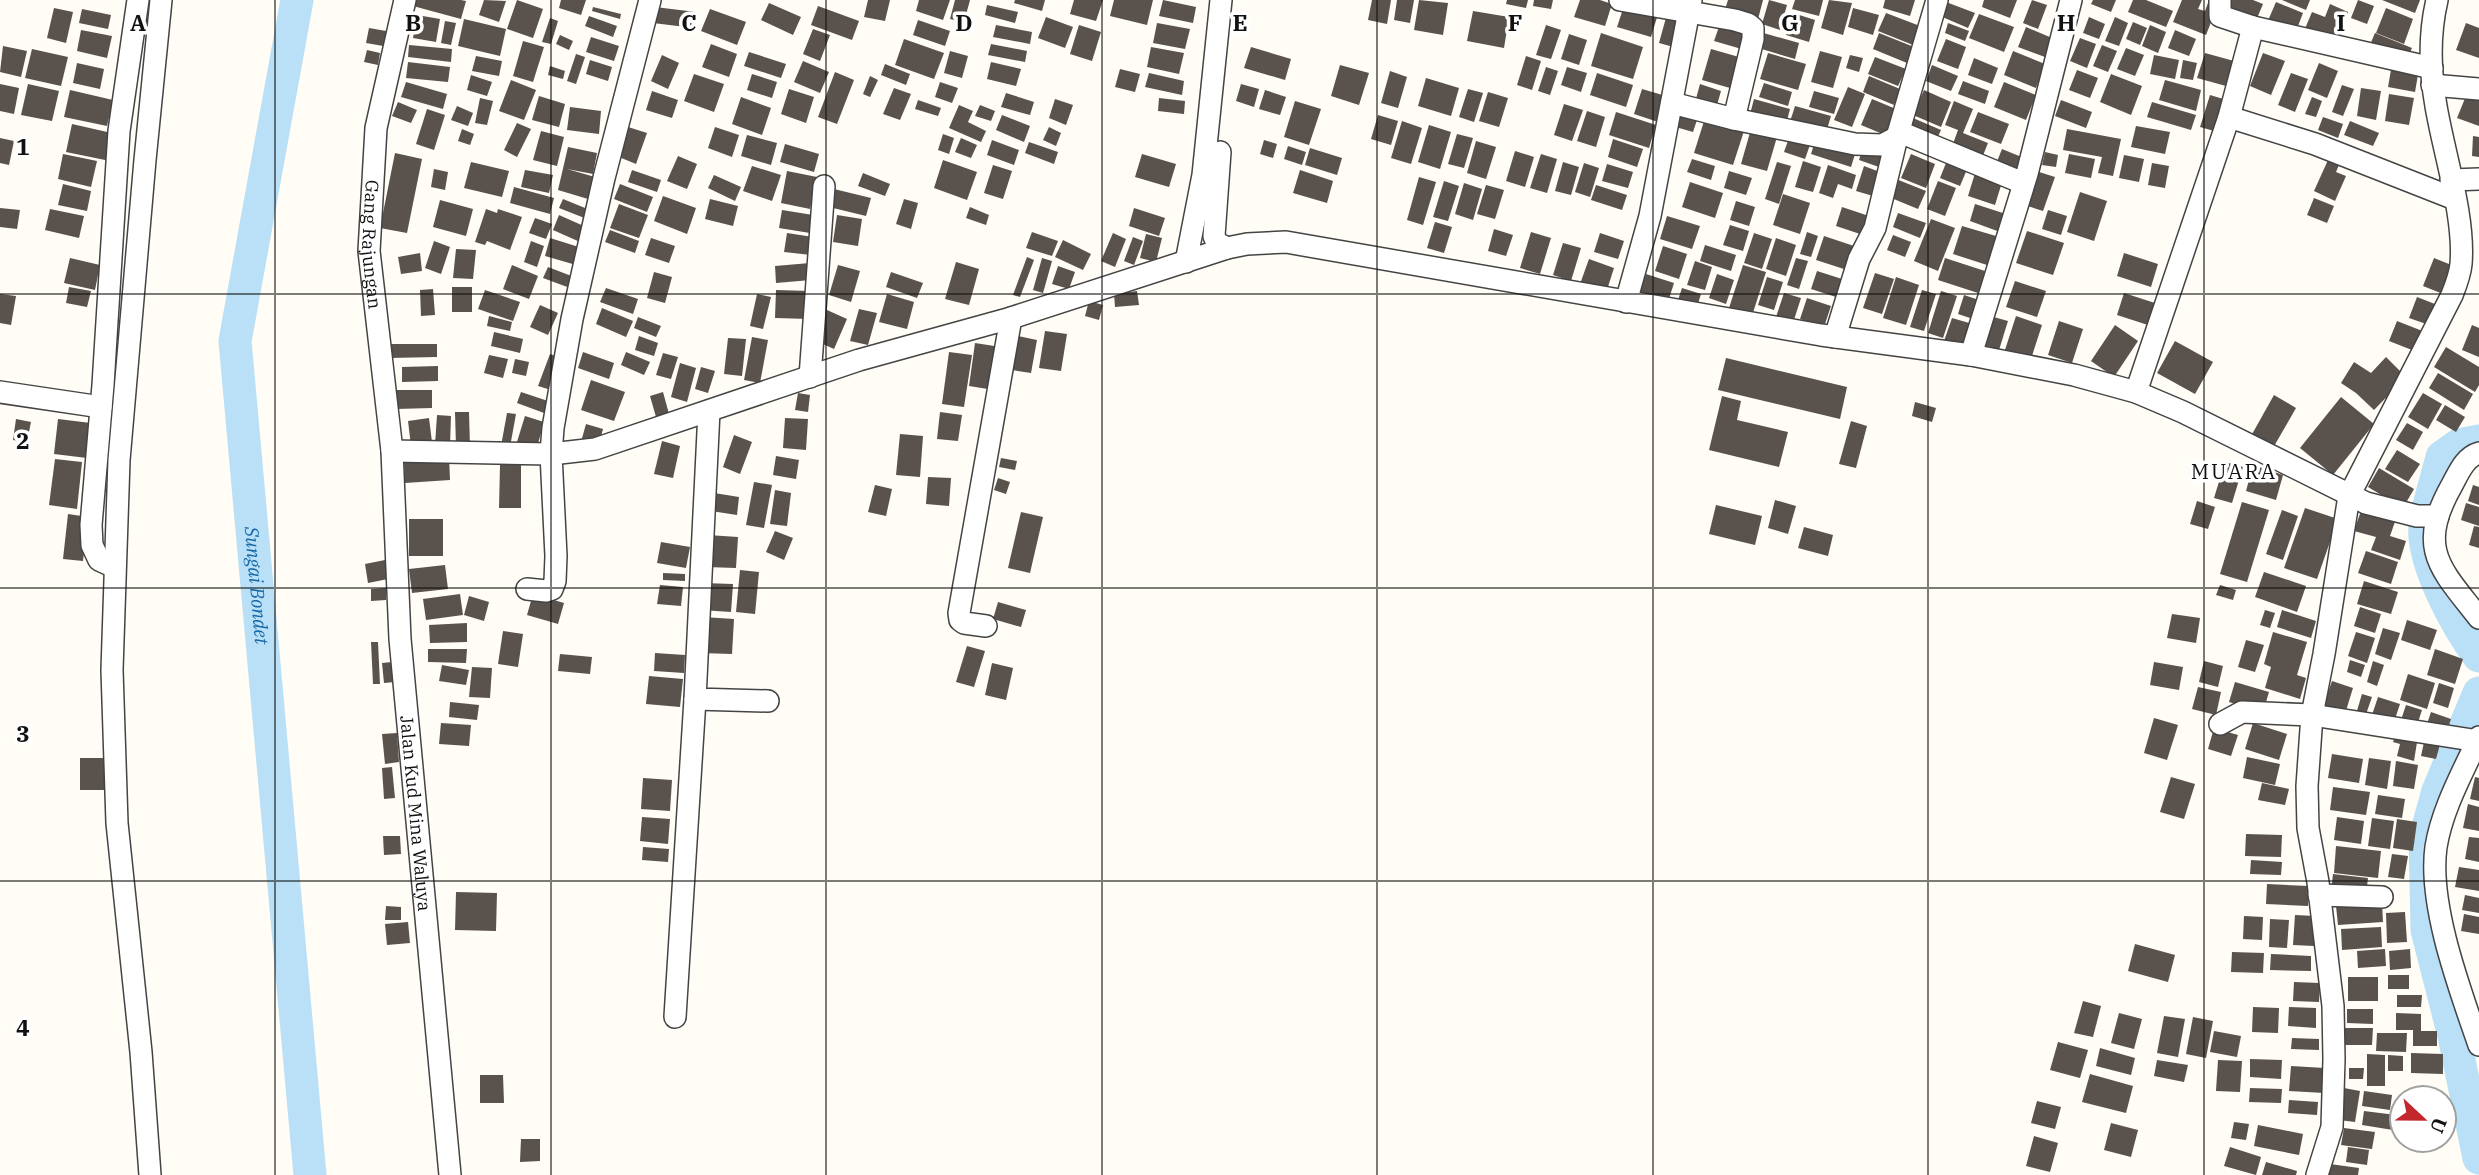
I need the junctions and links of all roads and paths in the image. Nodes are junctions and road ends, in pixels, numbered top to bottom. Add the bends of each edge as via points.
1 (138, 0) edge
2 (161, 0) edge
3 (405, 0) edge
4 (650, 0) edge
5 (1221, 0) edge
6 (1233, 0) edge
7 (1620, 0) edge
8 (1937, 0) edge
9 (2070, 0) edge
10 (2220, 0) edge
11 (2437, 0) edge
12 (1690, 6) edge
13 (2253, 27) junction
14 (2432, 77) junction
15 (2479, 89) edge
16 (1672, 103) junction
17 (2229, 117) junction
18 (1734, 120) junction
19 (1897, 137) junction
20 (1211, 174) junction
21 (2479, 179) edge
22 (2024, 183) junction
23 (824, 186) dead end
24 (2453, 190) junction
25 (1204, 255) junction
26 (1626, 302) junction
27 (1011, 318) junction
28 (1835, 337) junction
29 (1971, 355) junction
30 (810, 377) junction
31 (0, 392) edge
32 (2136, 392) junction
33 (102, 407) junction
34 (709, 411) junction
35 (392, 451) junction
36 (2479, 453) edge
37 (551, 454) junction
38 (2349, 496) junction
39 (2429, 517) junction
40 (114, 567) junction
41 (527, 589) dead end
42 (2479, 618) edge
43 (986, 626) dead end
44 (695, 699) junction
45 (768, 701) dead end
46 (2312, 715) junction
47 (2220, 724) dead end
48 (2468, 738) edge
49 (2319, 895) junction
50 (2382, 897) dead end
51 (675, 1017) dead end
52 (2479, 1045) edge
53 (150, 1175) edge
54 (450, 1175) edge
55 (2317, 1175) edge

1 - 33 street via 119,131
2 - 40 street
3 - 35 street, Gang Rajungan via 376,128 369,251
4 - 37 street via 572,319
5 - 20 street
6 - 20 street
7 - 12 street
8 - 19 street
9 - 22 street
10 - 13 street via 2220,16
11 - 14 street
12 - 16 street
12 - 18 street via 1753,29
13 - 14 street
13 - 17 street
14 - 15 street
14 - 24 street
16 - 18 street
16 - 26 street via 1650,216
17 - 24 street
17 - 32 street
18 - 19 street via 1855,145 1882,145
19 - 22 street via 1907,135
19 - 28 street via 1875,228 1859,259
20 - 25 street
20 - 25 street via 1217,243
21 - 24 street
22 - 29 street
23 - 30 street
24 - 38 street via 2459,275
25 - 26 street via 1247,244 1286,242
25 - 27 street
26 - 28 street
27 - 30 street
27 - 43 street via 959,613 964,623
28 - 29 street
29 - 32 street
30 - 34 street
31 - 33 street
32 - 38 street
33 - 40 street via 92,545 99,560
34 - 37 street via 595,450
34 - 44 street
35 - 37 street
35 - 54 street, Jalan Kud Mina Waluya via 400,639
36 - 39 street via 2466,462
37 - 41 street via 555,581 546,591
38 - 39 street
38 - 46 street
39 - 42 street via 2441,570
40 - 53 street via 117,823
44 - 45 street
44 - 51 street
46 - 47 street via 2242,712
46 - 48 street
46 - 49 street via 2308,828
48 - 52 street via 2435,860 2455,976
49 - 50 street
49 - 55 street via 2333,1006 2334,1115

